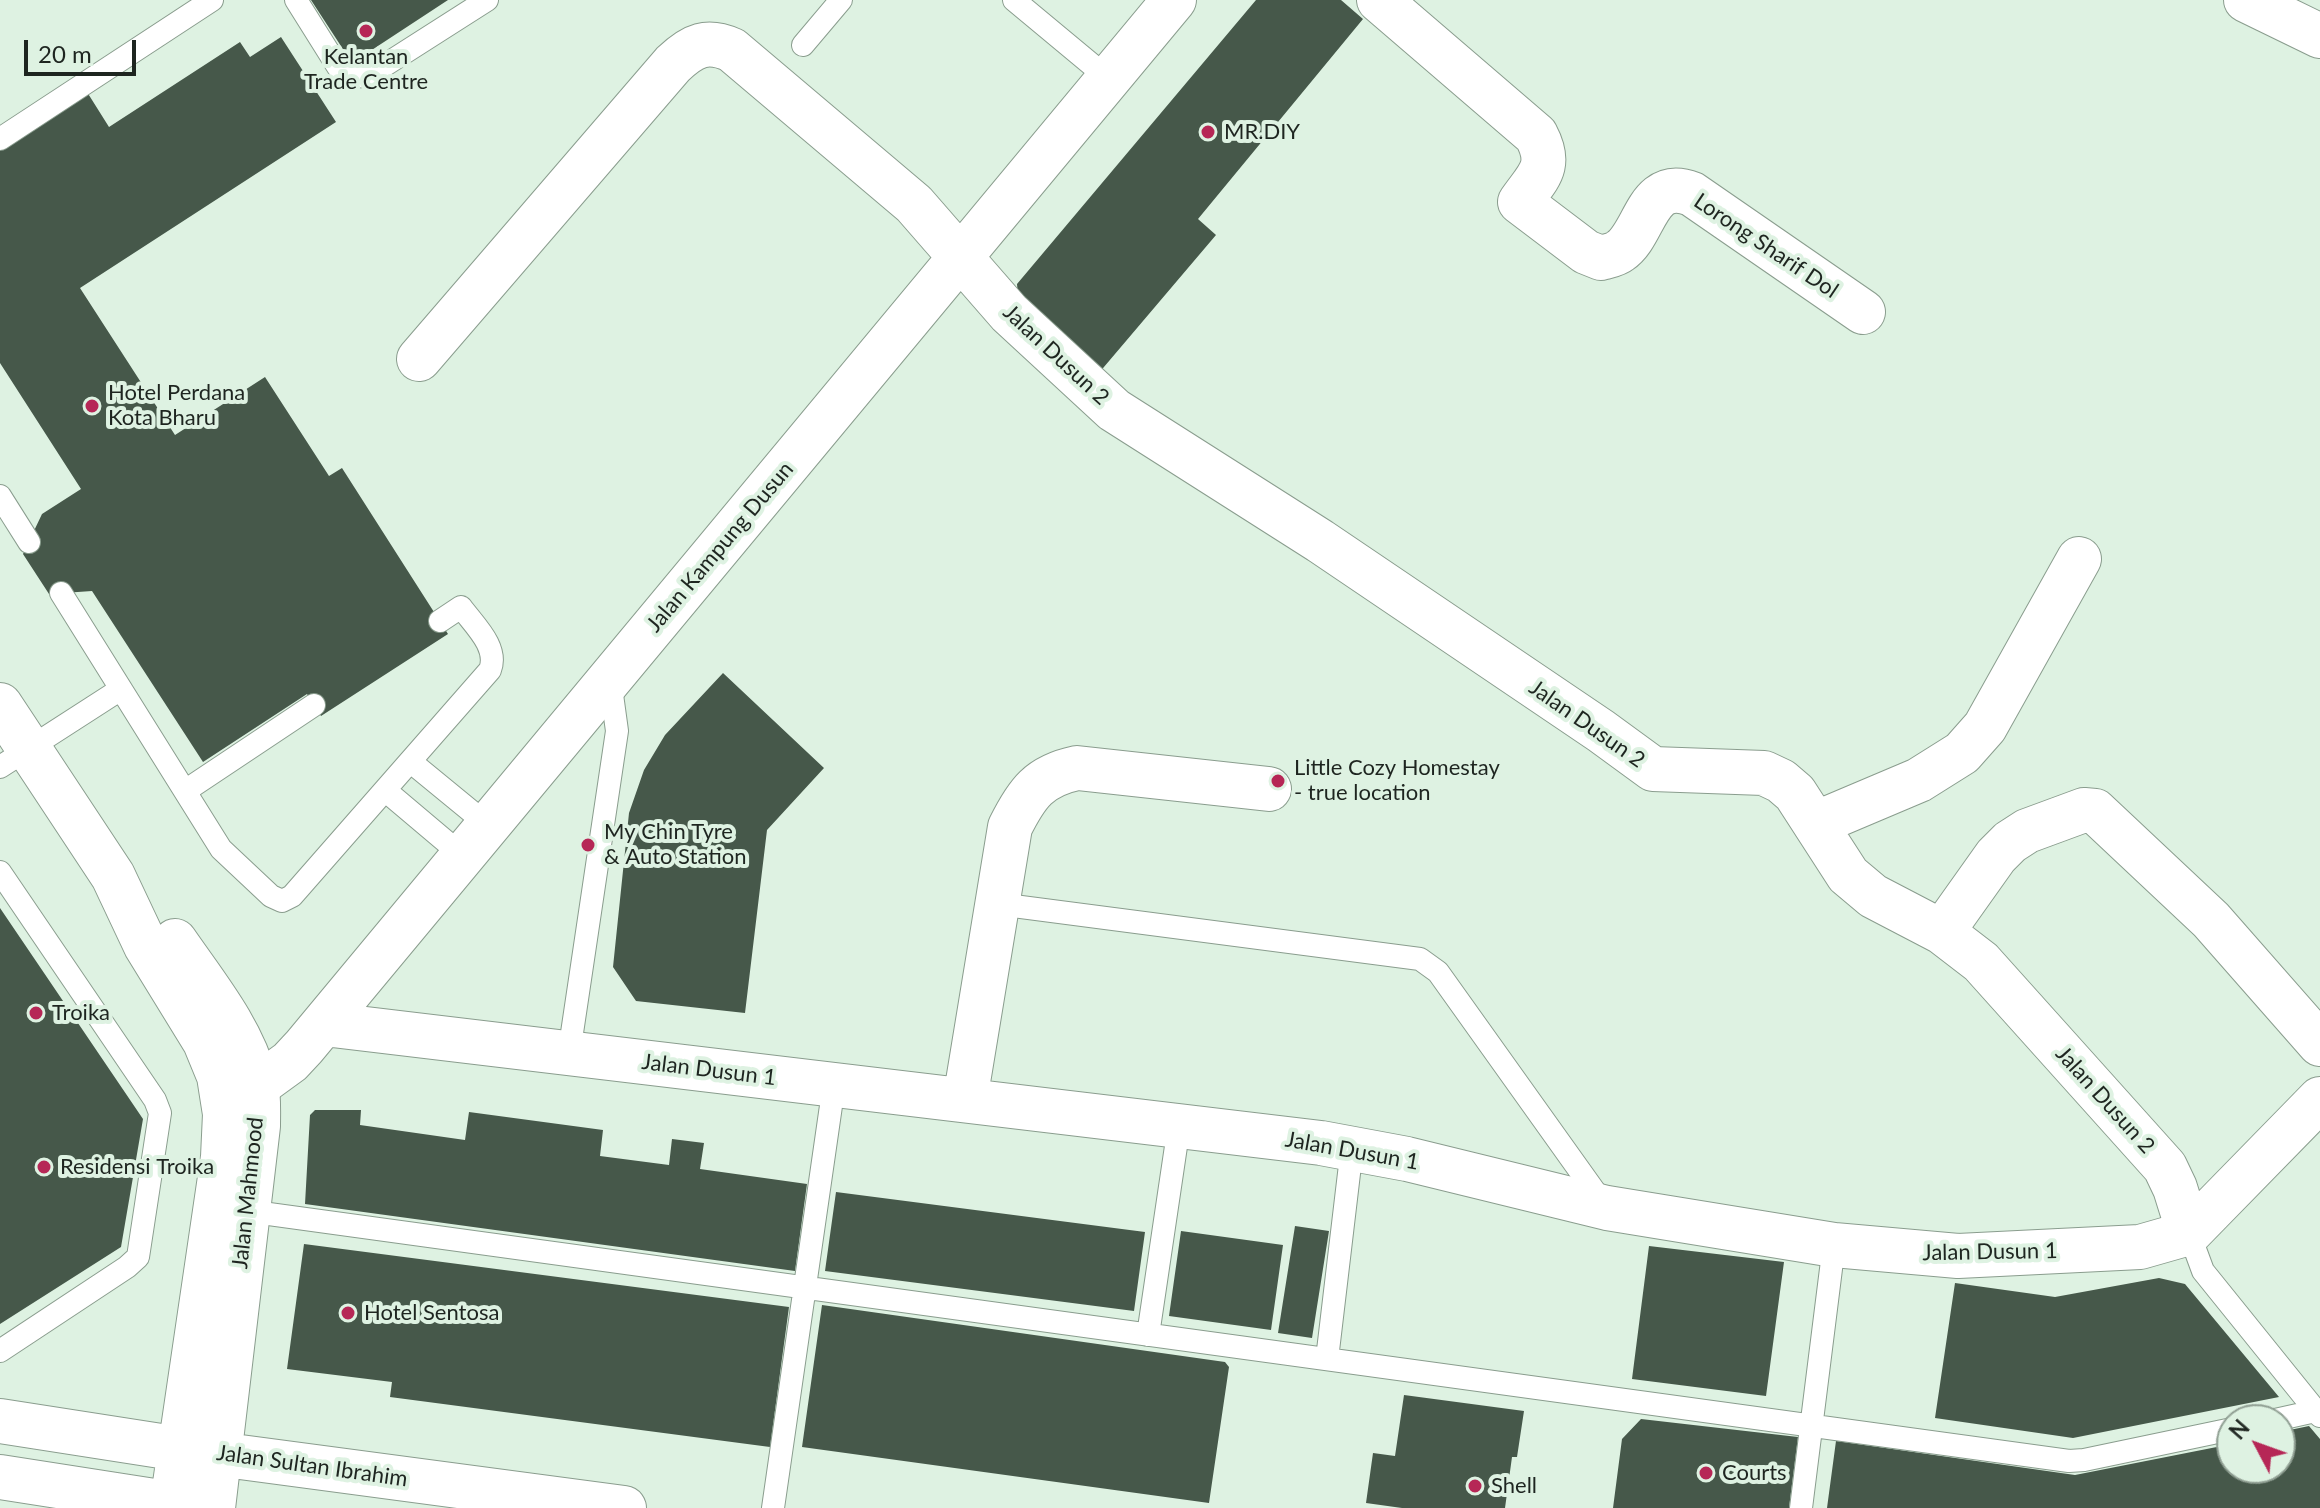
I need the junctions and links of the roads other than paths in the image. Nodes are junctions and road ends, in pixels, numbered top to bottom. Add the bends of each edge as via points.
1 (212, 0) edge
2 (296, 0) edge
3 (487, 0) edge
4 (841, 0) edge
5 (1014, 0) edge
6 (1174, 0) edge
7 (1379, 0) edge
8 (2246, 0) edge
9 (2320, 36) edge
10 (803, 45) dead end
11 (1109, 79) junction
12 (0, 139) edge
13 (961, 257) junction
14 (1863, 312) dead end
15 (419, 359) dead end
16 (0, 496) edge
17 (29, 542) dead end
18 (2079, 559) dead end
19 (61, 593) dead end
20 (440, 621) dead end
21 (610, 680) junction
22 (121, 689) junction
23 (0, 705) edge
24 (314, 705) dead end
25 (14, 758) edge
26 (411, 762) junction
27 (1269, 789) dead end
28 (185, 791) junction
29 (386, 791) junction
30 (1815, 824) junction
31 (476, 841) junction
32 (0, 872) edge
33 (113, 876) junction
34 (998, 904) junction
35 (1942, 932) junction
36 (324, 1024) junction
37 (2320, 1044) edge
38 (569, 1053) junction
39 (834, 1085) junction
40 (257, 1086) junction
41 (2320, 1099) edge
42 (965, 1100) junction
43 (1179, 1126) junction
44 (1352, 1148) junction
45 (1607, 1208) junction
46 (247, 1211) junction
47 (2189, 1233) junction
48 (1834, 1245) junction
49 (805, 1287) junction
50 (1148, 1335) junction
51 (0, 1351) edge
52 (1327, 1359) junction
53 (2319, 1412) edge
54 (2296, 1416) edge
55 (0, 1421) edge
56 (1812, 1426) junction
57 (2216, 1432) edge
58 (200, 1451) junction
59 (10, 1484) edge
60 (194, 1507) edge
61 (624, 1508) edge
62 (773, 1508) edge
63 (1801, 1508) edge

1 - 12 lane
2 - 3 lane via 338,67 362,78
4 - 10 lane
5 - 11 lane
6 - 11 street, Jalan Kampung Dusun
7 - 14 street, Lorong Sharif Dol via 1536,135 1545,152 1542,171 1520,202 1586,252 1601,258 1621,251 1657,199 1680,189
8 - 9 street
11 - 13 street, Jalan Kampung Dusun
13 - 15 street, Jalan Dusun 2 via 914,204 732,50 717,43 699,44 673,64
13 - 21 street, Jalan Kampung Dusun
13 - 30 street, Jalan Dusun 2 via 1009,313 1114,410 1320,541 1647,766 1665,772 1764,773 1788,786
16 - 17 lane
18 - 30 street via 1985,727 1962,753 1919,780
19 - 22 lane
20 - 26 lane via 461,607 493,660 483,680
21 - 31 street, Jalan Kampung Dusun
21 - 38 lane via 617,731
22 - 25 lane
22 - 28 lane
23 - 25 street, Jalan Mahmood
24 - 28 lane
25 - 33 street, Jalan Mahmood
26 - 29 lane
26 - 31 lane
27 - 34 street via 1077,768 1054,773 1034,788 1010,827
28 - 29 lane via 231,861 282,901
29 - 31 lane
30 - 35 street, Jalan Dusun 2 via 1858,885
31 - 36 street, Jalan Kampung Dusun
32 - 51 lane via 160,1113 138,1257
33 - 40 street, Jalan Mahmood via 173,938 220,1006 244,1048
33 - 58 street, Jalan Mahmood via 146,946 205,1042 219,1076 225,1114
34 - 42 street
34 - 45 lane via 1420,959 1438,972
35 - 37 street via 2010,842 2084,810 2095,811 2211,920
35 - 47 street, Jalan Dusun 2 via 1995,976 2165,1167
36 - 38 street, Jalan Dusun 1
36 - 40 street, Jalan Kampung Dusun via 290,1062
38 - 39 street, Jalan Dusun 1
39 - 42 street, Jalan Dusun 1
39 - 49 lane
40 - 46 street, Jalan Mahmood via 258,1126
41 - 47 street, Jalan Dusun 1
42 - 43 street, Jalan Dusun 1
43 - 44 street, Jalan Dusun 1
43 - 50 lane
44 - 45 street, Jalan Dusun 1
44 - 52 lane
45 - 48 street, Jalan Dusun 1
46 - 49 lane
46 - 58 street, Jalan Mahmood
47 - 48 street, Jalan Dusun 1 via 2140,1247 1958,1256
47 - 53 lane via 2203,1271
48 - 56 lane
49 - 50 lane
49 - 62 lane
50 - 52 lane
52 - 56 lane
53 - 54 lane
55 - 58 street, Jalan Sultan Ibrahim
56 - 57 lane via 2069,1461
56 - 63 lane
58 - 60 street, Jalan Mahmood
58 - 61 street, Jalan Sultan Ibrahim
59 - 60 street

